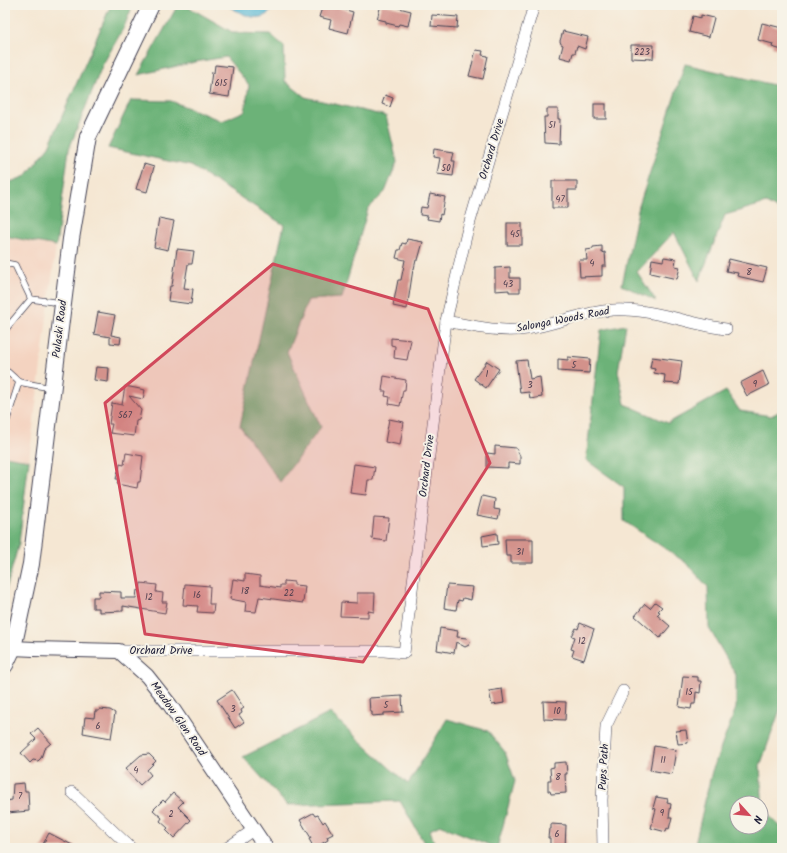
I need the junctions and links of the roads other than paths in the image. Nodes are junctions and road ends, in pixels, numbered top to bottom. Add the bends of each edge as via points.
1 (151, 5) edge
2 (534, 5) edge
3 (5, 264) edge
4 (31, 299) junction
5 (63, 304) junction
6 (446, 321) junction
7 (726, 329) dead end
8 (5, 330) edge
9 (5, 371) edge
10 (19, 382) junction
11 (53, 388) junction
12 (5, 426) edge
13 (9, 648) edge
14 (119, 651) junction
15 (5, 665) edge
16 (623, 691) dead end
17 (72, 792) dead end
18 (253, 830) junction
19 (131, 848) edge
20 (227, 848) edge
21 (266, 848) edge
22 (603, 848) edge

1 - 5 main road, Pulaski Road via 88,137
2 - 6 street, Orchard Drive via 467,232
3 - 4 lane via 15,265
4 - 5 lane
4 - 8 lane
5 - 11 main road, Pulaski Road
6 - 7 street, Salonga Woods Road via 503,330 527,329 587,313 614,310 647,312
6 - 14 street, Orchard Drive via 404,653
9 - 10 lane
10 - 11 lane
10 - 12 lane
11 - 13 main road, Pulaski Road via 31,564
13 - 14 street
13 - 15 main road, Pulaski Road
14 - 18 street, Meadow Glen Road via 147,676 170,705
16 - 22 street, Pups Path via 606,726 602,800
17 - 19 street
18 - 20 street
18 - 21 street, Meadow Glen Road

